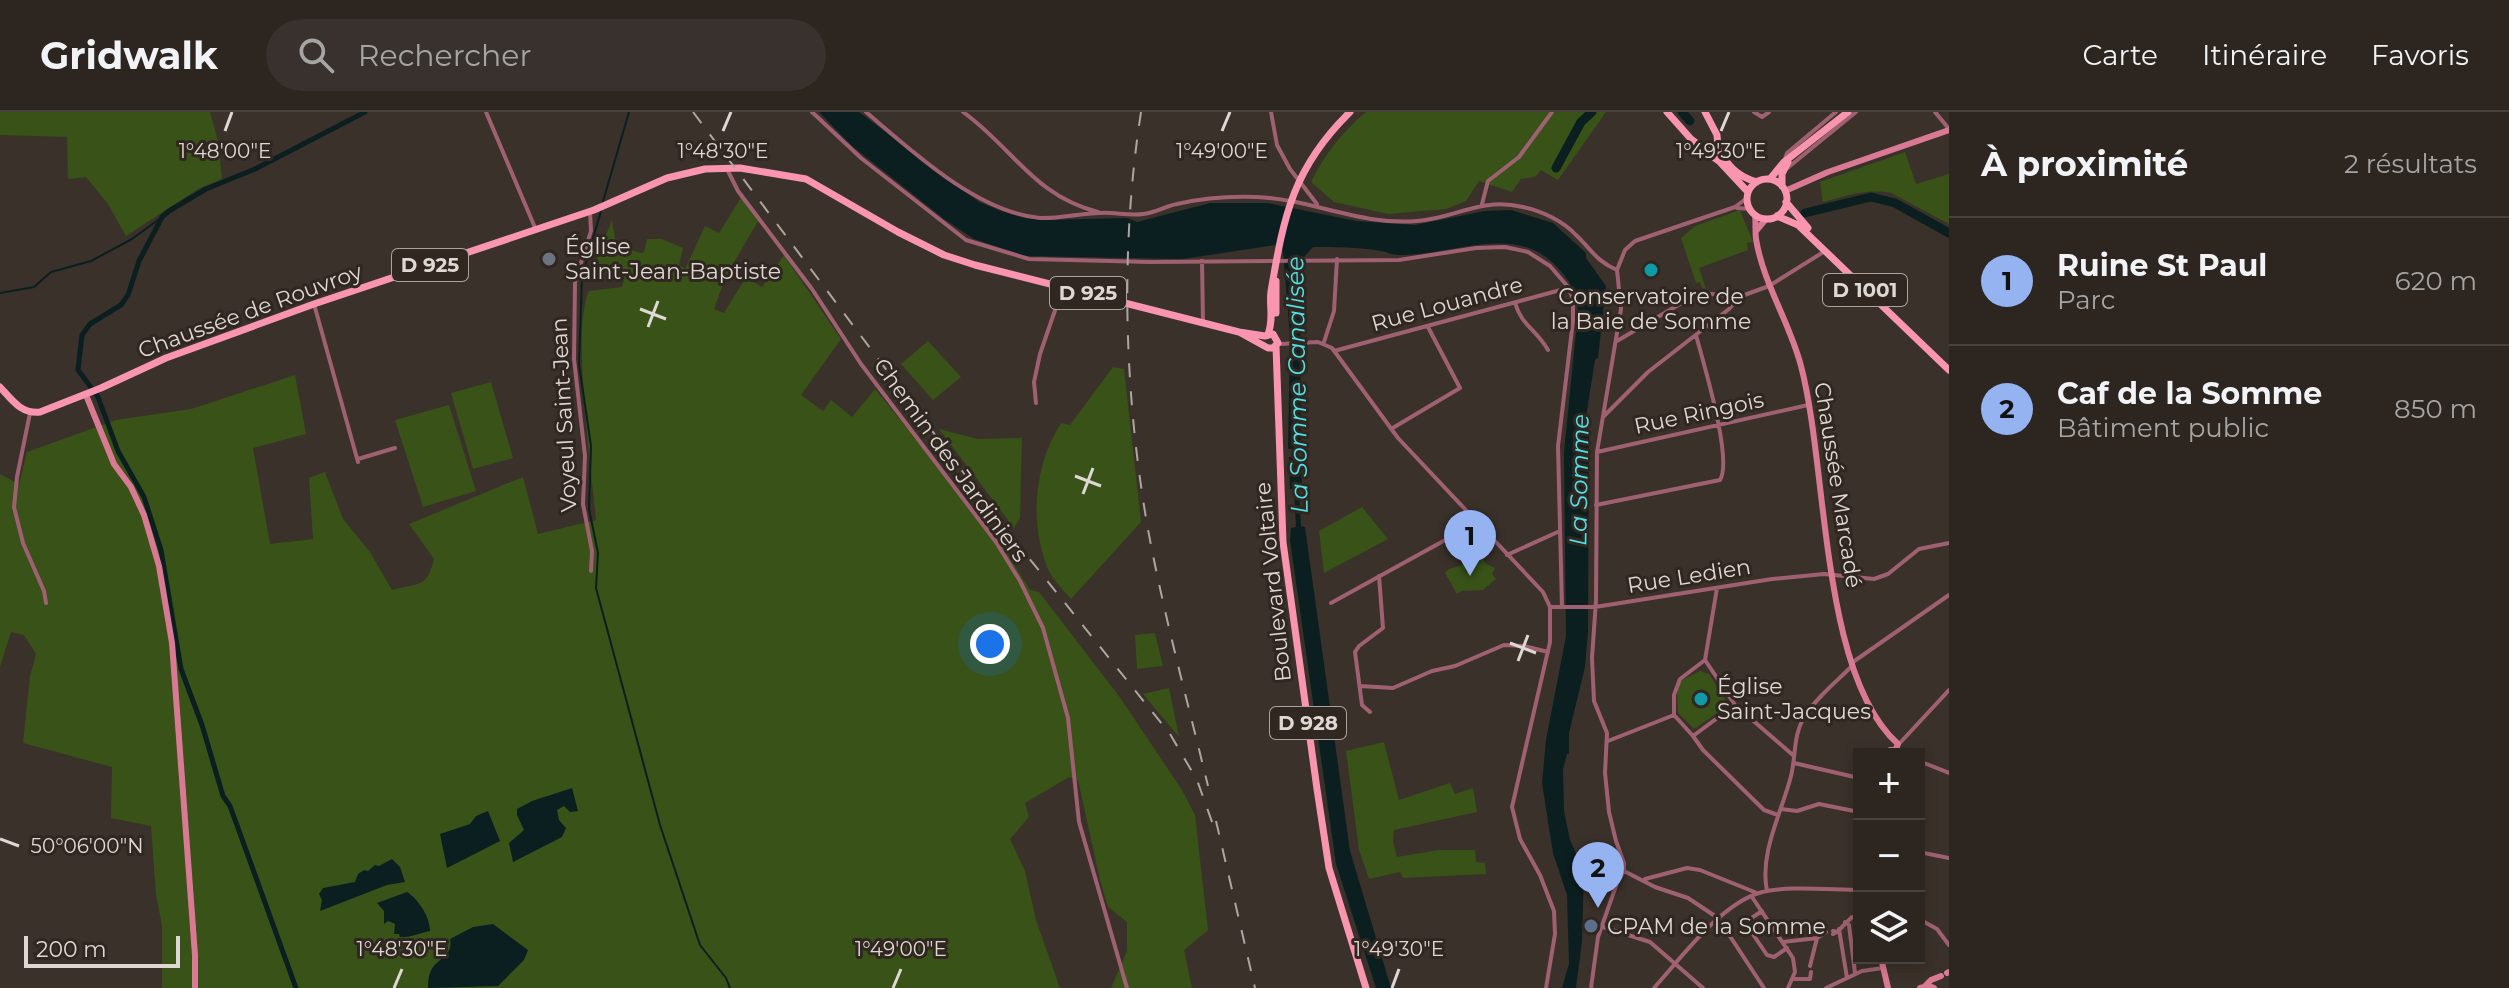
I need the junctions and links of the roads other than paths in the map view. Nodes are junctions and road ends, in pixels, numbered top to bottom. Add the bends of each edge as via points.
1 (486, 112) edge
2 (812, 112) edge
3 (866, 112) edge
4 (963, 112) edge
5 (1271, 112) edge
6 (1350, 112) edge
7 (1552, 112) edge
8 (1667, 112) edge
9 (1674, 112) edge
10 (1705, 112) edge
11 (1754, 112) edge
12 (1769, 112) edge
13 (1836, 112) edge
14 (1848, 112) edge
15 (1856, 112) edge
16 (1935, 112) edge
17 (1949, 130) edge
18 (1713, 149) junction
19 (1786, 164) junction
20 (726, 168) junction
21 (1770, 179) junction
22 (1757, 182) junction
23 (1784, 189) junction
24 (1747, 195) junction
25 (1786, 202) junction
26 (1482, 204) junction
27 (1318, 206) junction
28 (1735, 207) junction
29 (594, 210) junction
30 (1752, 212) junction
31 (1100, 213) junction
32 (1777, 216) junction
33 (1766, 219) junction
34 (536, 230) junction
35 (1756, 231) junction
36 (1825, 251) junction
37 (1337, 259) junction
38 (1202, 261) junction
39 (1617, 270) junction
40 (1771, 285) junction
41 (1063, 287) junction
42 (1569, 288) junction
43 (1739, 297) junction
44 (1515, 303) junction
45 (314, 304) junction
46 (1203, 323) junction
47 (1428, 326) junction
48 (1696, 335) junction
49 (1274, 341) junction
50 (1617, 341) junction
51 (1324, 342) junction
52 (1548, 350) dead end
53 (1334, 351) junction
54 (1949, 363) edge
55 (1949, 370) edge
56 (0, 387) edge
57 (88, 394) junction
58 (1036, 403) dead end
59 (1808, 405) junction
60 (30, 413) junction
61 (1603, 417) junction
62 (1718, 426) junction
63 (1391, 429) junction
64 (395, 448) dead end
65 (1597, 452) junction
66 (1596, 505) junction
67 (1476, 523) junction
68 (1561, 531) junction
69 (1949, 543) edge
70 (1507, 555) junction
71 (591, 571) dead end
72 (1832, 573) junction
73 (1379, 576) junction
74 (1717, 588) junction
75 (1949, 595) edge
76 (46, 603) dead end
77 (1331, 603) dead end
78 (1550, 607) junction
79 (1564, 607) junction
80 (1592, 607) junction
81 (1548, 652) junction
82 (1705, 660) junction
83 (1852, 665) junction
84 (1360, 686) junction
85 (1949, 690) edge
86 (1735, 705) junction
87 (1370, 712) dead end
88 (1674, 715) junction
89 (1693, 736) junction
90 (1608, 741) junction
91 (1891, 748) edge
92 (1894, 748) edge
93 (1794, 756) junction
94 (1794, 763) junction
95 (1925, 763) edge
96 (1949, 773) edge
97 (1853, 777) edge
98 (1781, 809) junction
99 (1853, 811) edge
100 (1779, 816) junction
101 (1925, 853) edge
102 (1584, 858) dead end
103 (1949, 858) edge
104 (1624, 871) junction
105 (1645, 880) junction
106 (1617, 883) junction
107 (1767, 891) junction
108 (1853, 891) edge
109 (1754, 895) junction
110 (1762, 911) junction
111 (1852, 917) dead end
112 (1718, 918) junction
113 (1845, 922) junction
114 (1925, 922) edge
115 (1603, 927) junction
116 (1829, 933) junction
117 (1783, 942) junction
118 (1949, 945) edge
119 (1787, 948) junction
120 (1676, 963) junction
121 (1882, 964) edge
122 (1810, 966) dead end
123 (1883, 968) junction
124 (1811, 972) dead end
125 (1856, 974) junction
126 (1944, 975) edge
127 (1848, 978) junction
128 (1793, 979) junction
129 (1922, 987) edge
130 (195, 988) edge
131 (1127, 988) edge
132 (1366, 988) edge
133 (1546, 988) edge
134 (1591, 988) edge
135 (1654, 988) edge
136 (1703, 988) edge
137 (1764, 988) edge
138 (1788, 988) edge
139 (1826, 988) edge
140 (1888, 988) edge
141 (1934, 988) edge

1 - 34 street
2 - 38 street via 861,158 966,240 1029,259
3 - 31 street via 941,172 999,208 1044,218
4 - 31 street via 1045,189
5 - 27 street via 1277,145
6 - 49 main road, Boulevard Voltaire / D 928 via 1322,141 1290,201 1270,296
7 - 26 street via 1519,157 1488,181
8 - 18 main road via 1691,139
9 - 18 main road
10 - 18 main road
11 - 12 street via 1762,117
13 - 19 street via 1787,153
14 - 19 main road
15 - 19 street
16 - 17 street
17 - 23 street
18 - 22 main road via 1732,169
18 - 24 main road
19 - 21 main road
19 - 23 main road
20 - 29 main road, Chaussée de Rouvroy / D 925 via 667,178
20 - 41 main road, Chaussée de Rouvroy / D 925 via 806,179 944,255
20 - 131 street, Chemin des Jardiniers via 861,364 996,542 1043,628 1068,718 1079,822
21 - 22 main road
21 - 23 main road
22 - 24 main road
23 - 25 main road
24 - 28 street
24 - 30 main road
25 - 32 main road
25 - 54 main road, D 1001
26 - 27 street via 1419,221 1359,218
26 - 39 street via 1540,212 1575,233 1601,263
27 - 31 street via 1238,197 1143,214
28 - 30 street
28 - 39 street via 1635,241
29 - 34 main road, Chaussée de Rouvroy / D 925
29 - 71 street, Voyeul Saint-Jean via 575,282 574,359
30 - 33 main road
30 - 35 street, Chaussée Marcadé
32 - 33 main road
32 - 36 main road, D 1001 via 1798,225
33 - 35 street
34 - 45 main road, Chaussée de Rouvroy / D 925
35 - 40 street, Chaussée Marcadé
36 - 40 street
36 - 55 main road, D 1001
37 - 38 street
37 - 42 street via 1399,260 1505,247 1528,252 1550,266
37 - 51 street via 1333,316
38 - 46 street
39 - 50 street
40 - 43 street
40 - 59 street, Chaussée Marcadé via 1801,365
41 - 46 main road, Chaussée de Rouvroy / D 925
41 - 58 street via 1040,354
42 - 44 street, Rue Louandre
42 - 68 street via 1573,321 1558,446
43 - 48 street
43 - 50 street via 1711,294 1680,304
44 - 47 street, Rue Louandre
44 - 52 street via 1521,321 1535,330
45 - 57 main road, Chaussée de Rouvroy / D 925 via 166,358
45 - 64 street via 358,460
46 - 49 main road, Chaussée de Rouvroy / D 925
47 - 53 street, Rue Louandre
47 - 63 street via 1460,388
48 - 61 street
48 - 62 street
49 - 51 street
49 - 132 main road, Boulevard Voltaire / D 928 via 1283,542 1326,851
50 - 61 street
51 - 53 street
53 - 63 street
56 - 60 main road
57 - 60 main road, D 925
57 - 130 street via 114,464 144,515 159,566 172,643
59 - 62 street, Rue Ringois
59 - 72 street, Chaussée Marcadé
60 - 76 street via 14,507
61 - 65 street
62 - 65 street, Rue Ringois
62 - 66 street via 1725,472 1720,480
63 - 67 street
65 - 66 street
66 - 80 street
67 - 70 street
67 - 73 street
68 - 70 street
68 - 79 street
69 - 72 street, Rue Ledien via 1919,549 1881,578
70 - 78 street via 1535,582
72 - 74 street, Rue Ledien
72 - 83 street, Chaussée Marcadé
73 - 77 street
73 - 84 street via 1384,623 1356,649
74 - 80 street, Rue Ledien
74 - 82 street
75 - 83 street
78 - 79 street, Rue Ledien
78 - 81 street
79 - 80 street, Rue Ledien
80 - 90 street via 1593,694
81 - 84 street via 1504,645 1393,688
81 - 133 street via 1512,807 1520,839 1554,911
82 - 86 street
82 - 88 street via 1680,679
83 - 91 street, Chaussée Marcadé
83 - 93 street via 1805,715
84 - 87 street via 1362,705
85 - 92 street
86 - 89 street
86 - 93 street
88 - 89 street
88 - 90 street
89 - 100 street via 1764,810
90 - 104 street via 1606,785
93 - 94 street
94 - 97 street
94 - 98 street
95 - 96 street
98 - 99 street via 1797,811 1819,804
98 - 100 street
100 - 107 street via 1769,848
101 - 103 street
102 - 106 street via 1595,874
104 - 105 street
104 - 106 street
105 - 109 street via 1687,868
105 - 112 street
106 - 115 street
107 - 108 street
107 - 109 street
109 - 110 street
109 - 112 street
110 - 117 street
110 - 119 street via 1748,927 1767,955 1774,957
111 - 113 street
112 - 120 street
112 - 137 street
113 - 116 street
113 - 125 street
114 - 118 street
115 - 120 street via 1650,942
115 - 134 street
116 - 117 street
116 - 122 street
116 - 127 street
117 - 119 street
119 - 128 street
120 - 135 street
120 - 136 street
121 - 123 street
123 - 125 street
123 - 140 street
124 - 128 street via 1810,979
125 - 127 street
126 - 129 street
126 - 141 street
127 - 139 street
128 - 138 street
129 - 141 street

